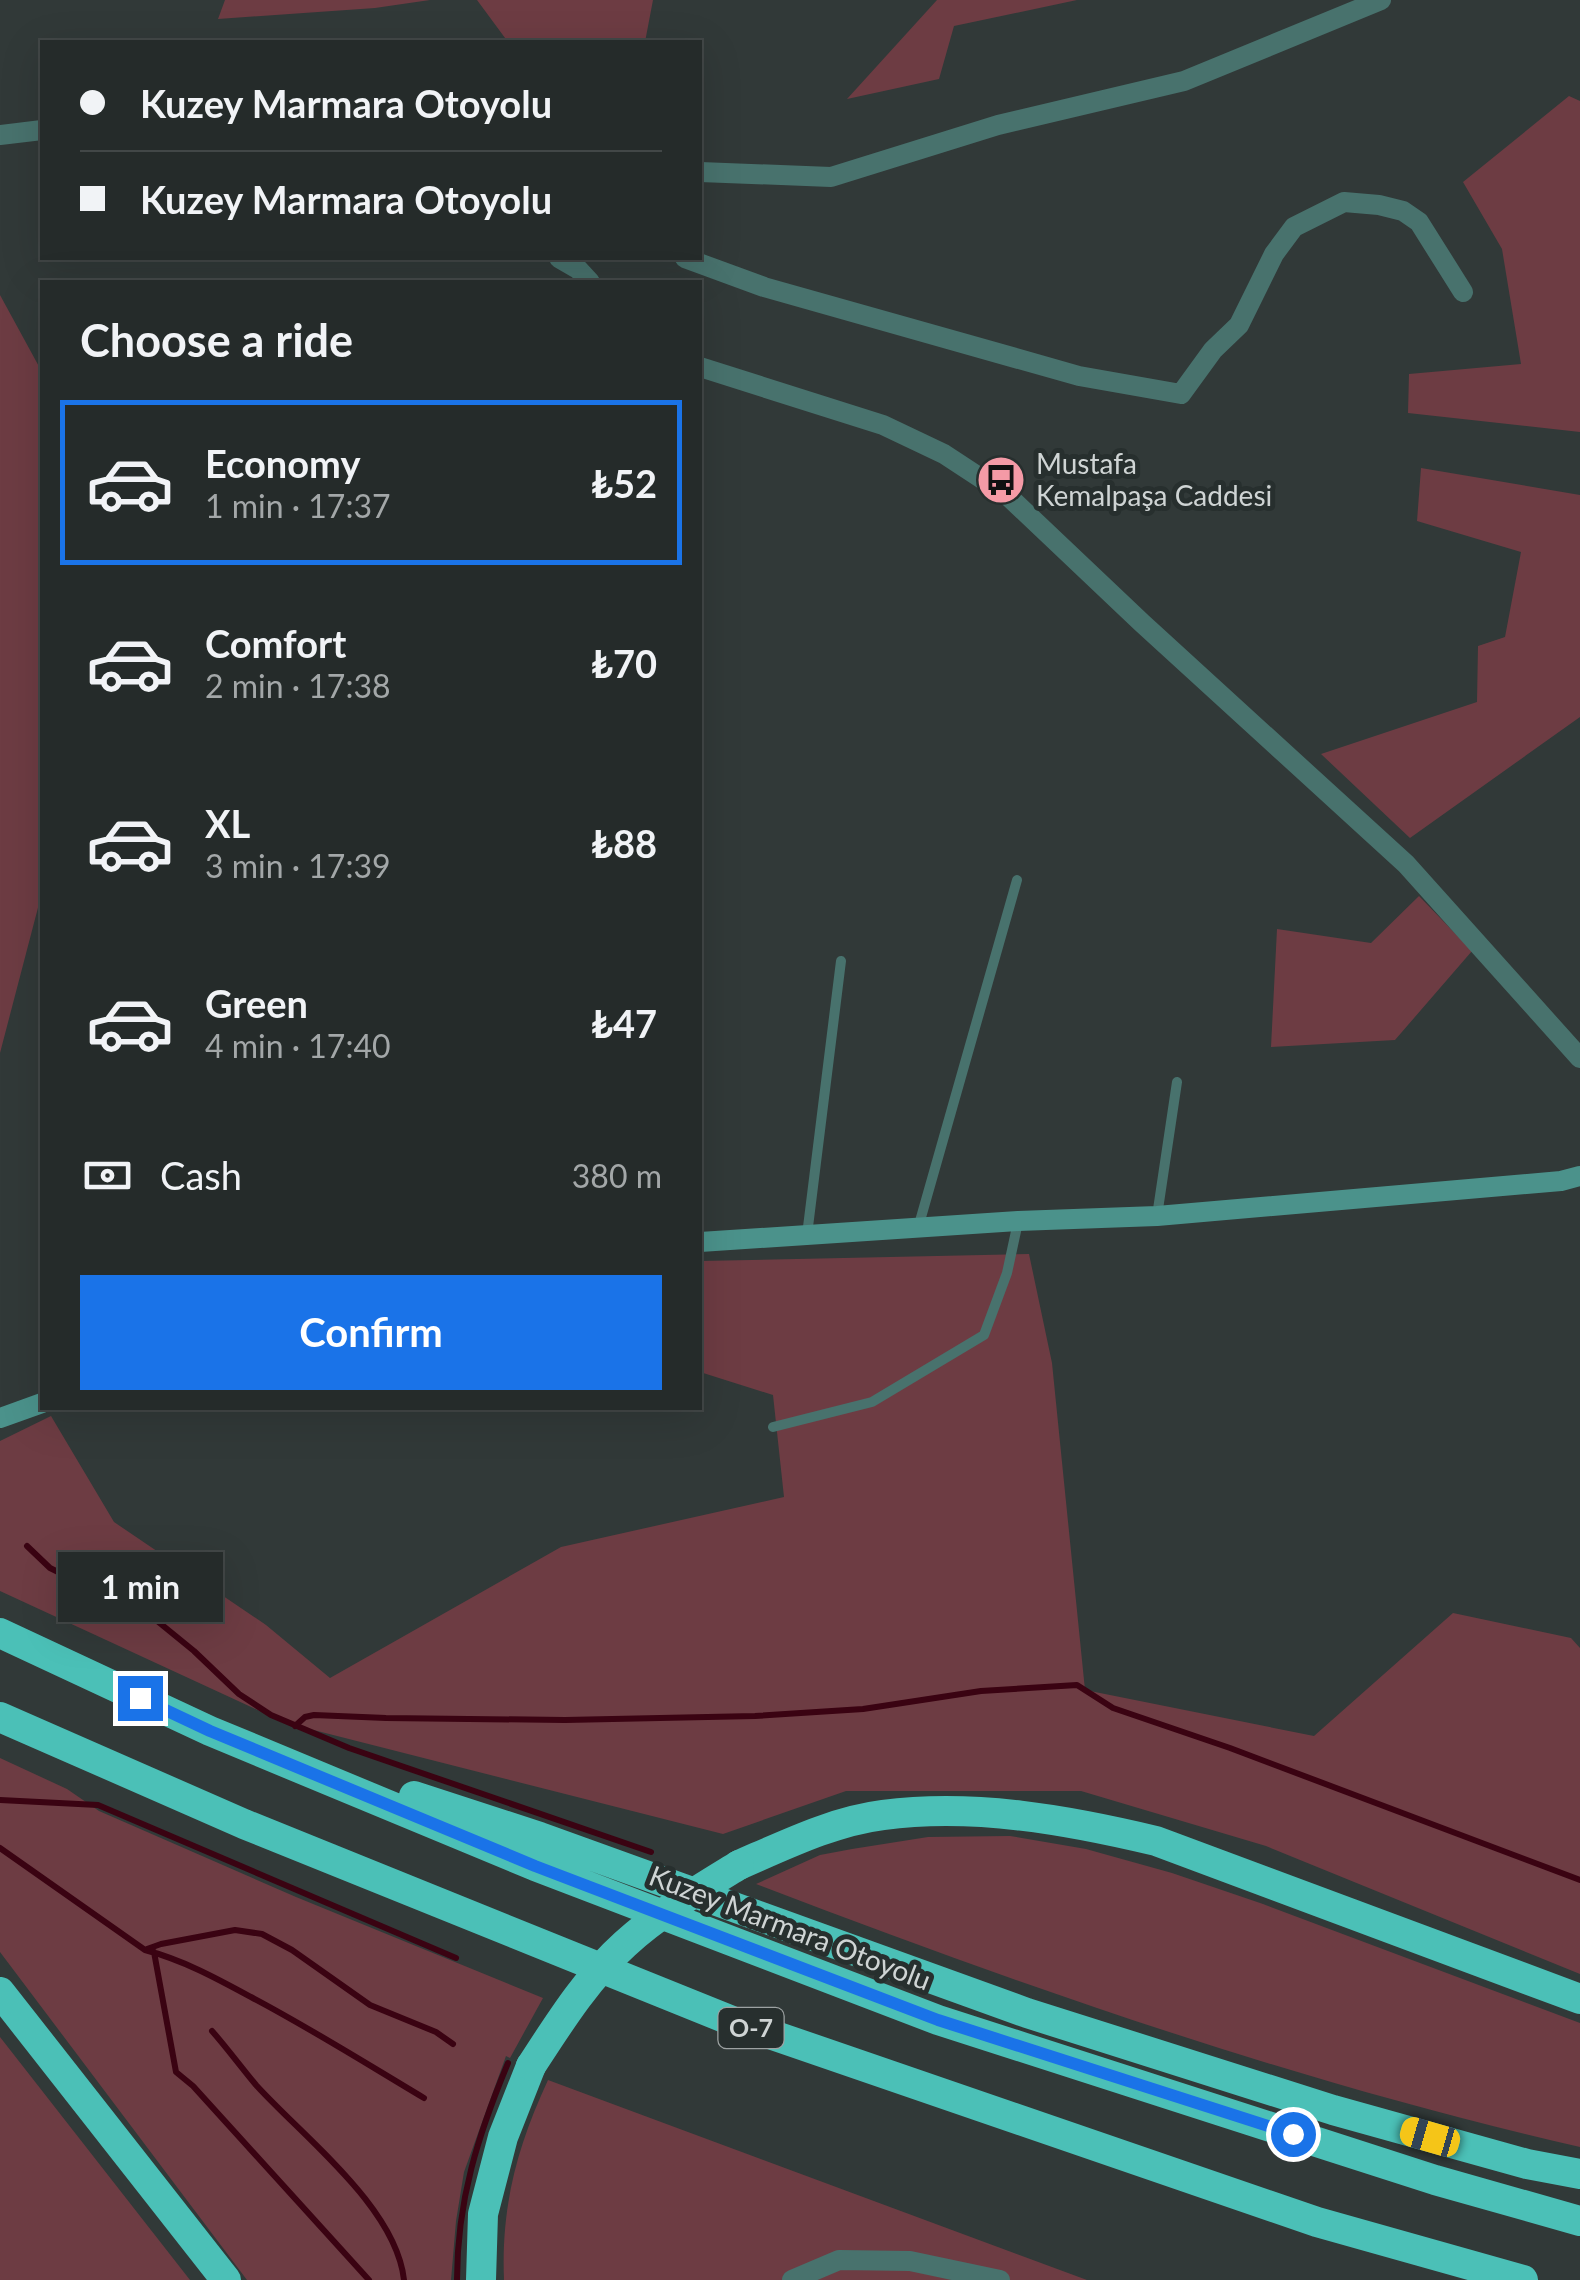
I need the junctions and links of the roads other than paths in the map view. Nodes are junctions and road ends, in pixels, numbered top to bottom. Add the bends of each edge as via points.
1 (1382, 0) edge
2 (40, 130) edge
3 (0, 135) edge
4 (702, 172) edge
5 (691, 260) edge
6 (1463, 292) dead end
7 (702, 368) edge
8 (1016, 880) dead end
9 (842, 961) dead end
10 (1580, 1058) edge
11 (1177, 1082) dead end
12 (1580, 1176) edge
13 (1157, 1216) junction
14 (1018, 1221) junction
15 (918, 1228) junction
16 (807, 1235) junction
17 (702, 1242) edge
18 (40, 1403) edge
19 (0, 1418) edge
20 (773, 1427) dead end
21 (0, 1633) edge
22 (0, 1717) edge
23 (210, 1731) junction
24 (0, 1992) edge
25 (1580, 1998) edge
26 (1580, 2174) edge
27 (1580, 2220) edge
28 (226, 2280) edge
29 (481, 2280) edge
30 (792, 2280) edge
31 (1000, 2280) edge
32 (1523, 2280) edge

1 - 4 street via 1184,81 998,125 831,177
2 - 3 street
5 - 6 street via 1079,376 1180,394 1238,325 1294,227 1344,202 1403,211 1419,222
7 - 10 street via 883,424 1008,496 1406,864
8 - 15 lane
9 - 16 lane
11 - 13 lane
12 - 13 main road
13 - 14 main road
14 - 15 main road
14 - 20 lane via 984,1334 872,1402
15 - 16 main road
16 - 17 main road
18 - 19 main road
21 - 23 highway, Kuzey Marmara Otoyolu
22 - 32 highway, O-7 via 244,1824 732,2021 1317,2222
23 - 26 highway via 540,1837 1026,2014 1333,2110
23 - 27 highway, Kuzey Marmara Otoyolu via 535,1866 938,2020
24 - 28 highway
25 - 29 highway, bridge via 1156,1841 1032,1817 882,1814 810,1834 740,1865 681,1900 586,1986 531,2066 503,2137 483,2214
30 - 31 street via 839,2260 910,2261

